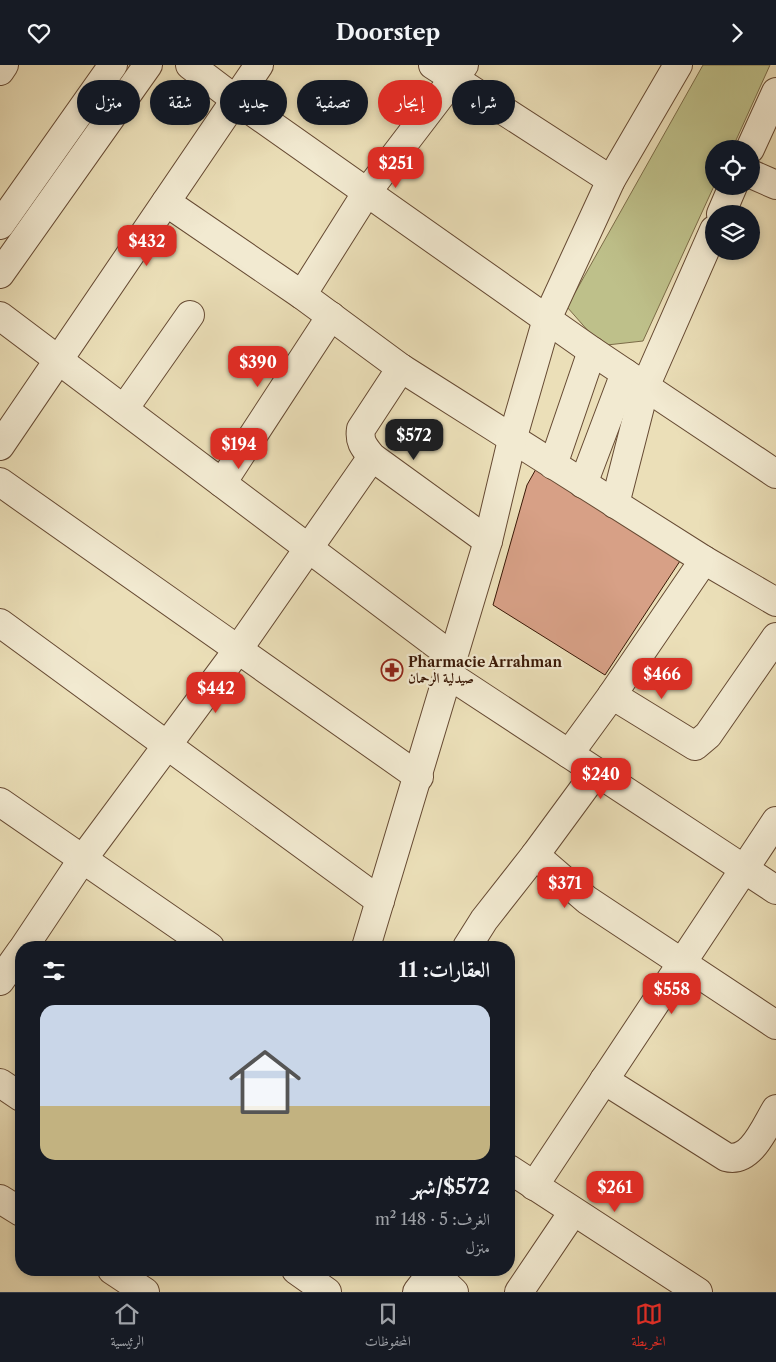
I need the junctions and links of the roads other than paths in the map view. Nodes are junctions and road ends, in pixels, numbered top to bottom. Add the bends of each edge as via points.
1 (4, 65) edge
2 (113, 65) edge
3 (148, 65) edge
4 (190, 65) edge
5 (259, 65) edge
6 (666, 69) edge
7 (450, 70) edge
8 (0, 71) edge
9 (249, 80) edge
10 (220, 88) edge
11 (776, 92) edge
12 (220, 123) edge
13 (272, 125) edge
14 (754, 140) edge
15 (760, 178) edge
16 (611, 180) junction
17 (776, 185) edge
18 (367, 192) junction
19 (166, 202) junction
20 (0, 225) edge
21 (705, 247) edge
22 (0, 274) edge
23 (302, 295) junction
24 (190, 315) dead end
25 (331, 315) junction
26 (0, 316) edge
27 (547, 319) junction
28 (592, 351) junction
29 (59, 360) junction
30 (401, 368) junction
31 (635, 380) junction
32 (124, 409) junction
33 (512, 440) junction
34 (0, 446) edge
35 (372, 457) junction
36 (553, 465) junction
37 (776, 474) edge
38 (0, 482) edge
39 (222, 483) junction
40 (583, 484) junction
41 (615, 504) junction
42 (488, 541) junction
43 (308, 548) junction
44 (704, 560) junction
45 (776, 602) edge
46 (0, 623) edge
47 (776, 637) edge
48 (237, 651) junction
49 (451, 666) junction
50 (612, 695) junction
51 (166, 745) junction
52 (569, 754) junction
53 (596, 772) junction
54 (419, 777) junction
55 (0, 802) edge
56 (776, 821) edge
57 (535, 855) junction
58 (82, 861) junction
59 (743, 869) junction
60 (776, 890) edge
61 (380, 901) junction
62 (25, 941) edge
63 (201, 941) edge
64 (368, 941) edge
65 (471, 941) edge
66 (15, 955) edge
67 (682, 961) junction
68 (0, 981) edge
69 (776, 1025) edge
70 (604, 1080) junction
71 (0, 1083) edge
72 (15, 1093) edge
73 (776, 1109) edge
74 (515, 1173) edge
75 (534, 1186) junction
76 (0, 1199) edge
77 (15, 1209) edge
78 (573, 1211) junction
79 (304, 1276) edge
80 (428, 1278) edge
81 (327, 1292) edge
82 (454, 1292) edge
83 (518, 1292) edge
84 (698, 1292) edge

1 - 8 street
2 - 20 street
3 - 22 street
4 - 10 street
5 - 9 street
6 - 16 street
7 - 16 street
7 - 18 street
11 - 14 street
12 - 19 street
13 - 18 street
15 - 17 street
16 - 27 street
18 - 23 street
18 - 27 street
19 - 23 street
19 - 29 street
21 - 31 street
23 - 25 street
24 - 32 street
25 - 30 street
25 - 39 street
26 - 29 street
27 - 28 street
27 - 33 street
28 - 31 street
28 - 36 street
29 - 32 street
29 - 34 street
30 - 33 street
30 - 35 street via 361,429 363,445
31 - 37 street
31 - 40 street
31 - 41 street
32 - 39 street
33 - 36 street
33 - 42 street
35 - 42 street
35 - 43 street
36 - 40 street
38 - 48 street
39 - 43 street
40 - 41 street
41 - 44 street
42 - 49 street
43 - 48 street
43 - 49 street
44 - 45 street
44 - 50 street
46 - 51 street
47 - 50 street via 708,735 696,746
48 - 51 street
48 - 54 street
49 - 52 street
49 - 54 street
50 - 52 street
51 - 58 street
51 - 61 street
52 - 53 street
53 - 57 street
53 - 59 street
54 - 61 street
55 - 58 street
56 - 59 street
57 - 65 street
57 - 67 street via 587,900
58 - 62 street
58 - 63 street
59 - 60 street
59 - 67 street
61 - 64 street
66 - 68 street
67 - 69 street
67 - 70 street
70 - 73 street via 733,1159 743,1157 750,1150
70 - 75 street
71 - 72 street
74 - 75 street
75 - 78 street
76 - 77 street
78 - 83 street
78 - 84 street
79 - 81 street
80 - 82 street

